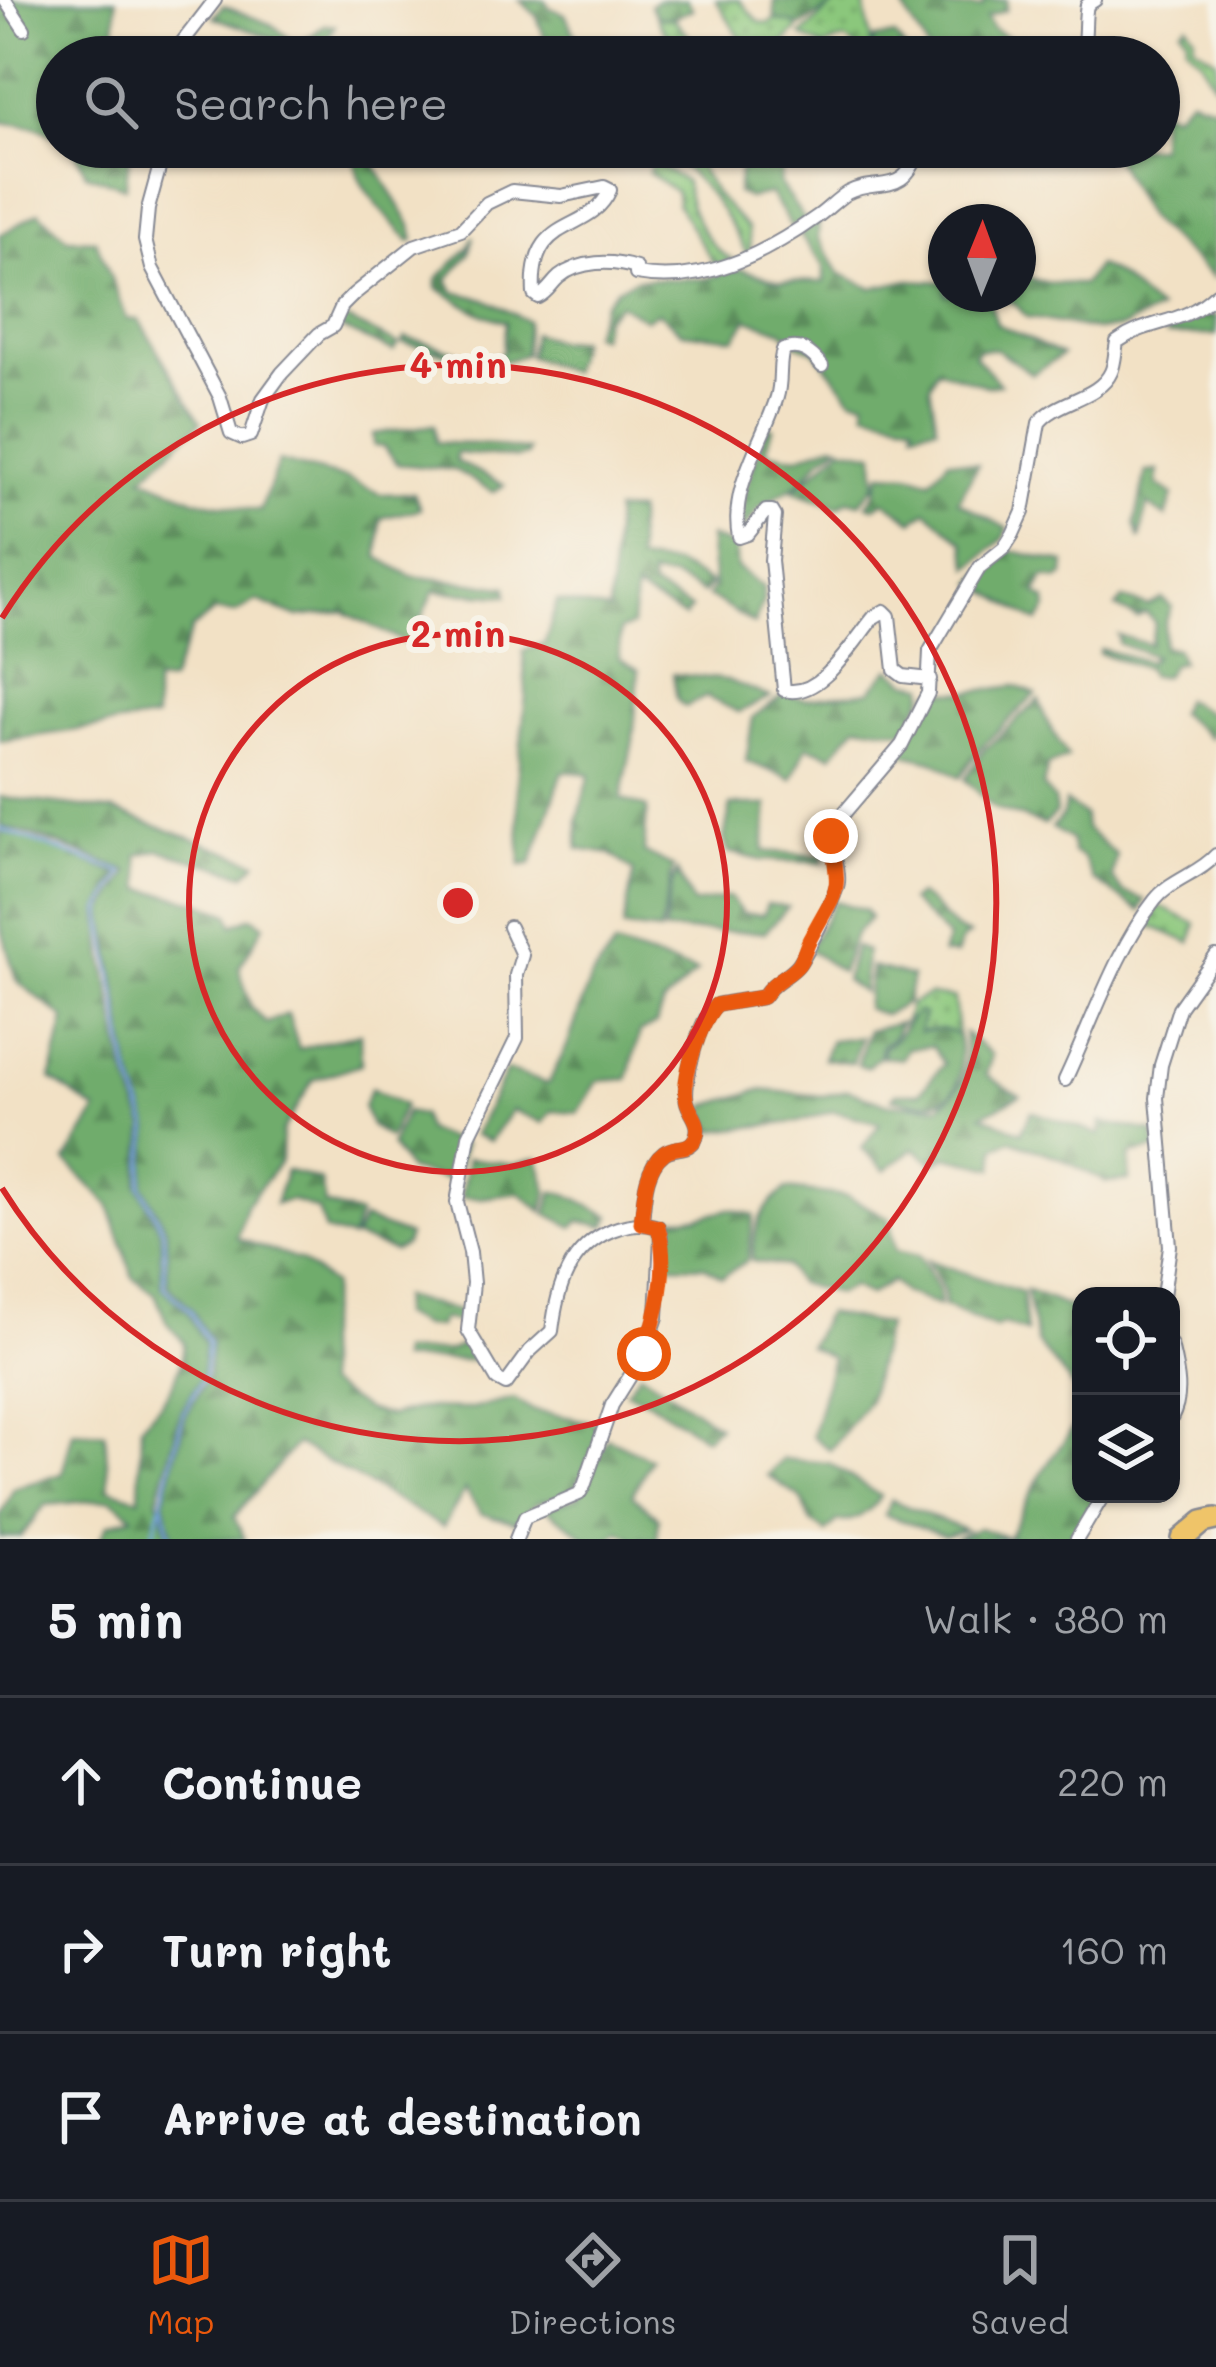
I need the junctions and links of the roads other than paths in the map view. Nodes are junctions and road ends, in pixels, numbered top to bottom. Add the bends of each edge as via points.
1 (5, 0) edge
2 (215, 0) edge
3 (1094, 0) edge
4 (24, 29) dead end
5 (187, 36) edge
6 (1085, 36) edge
7 (159, 168) edge
8 (912, 168) edge
9 (1216, 294) edge
10 (822, 366) dead end
11 (930, 679) junction
12 (1216, 855) edge
13 (508, 927) dead end
14 (1216, 956) edge
15 (1065, 1080) dead end
16 (641, 1223) junction
17 (1164, 1287) edge
18 (1099, 1503) edge
19 (1216, 1519) edge
20 (516, 1539) edge
21 (1077, 1539) edge
22 (1183, 1539) edge

1 - 4 street
2 - 5 street
3 - 6 street
7 - 8 street via 145,240 152,268 231,433 242,438 272,386 333,326 353,294 414,246 461,230 497,197 610,190 584,218 548,237 535,268 538,297 583,265 626,265 666,277 742,262 846,194 886,186
9 - 11 street via 1182,319 1117,342 1101,384 1045,414 1023,512 930,651
10 - 11 street via 809,351 783,350 779,390 738,510 739,537 766,511 775,516 771,560 784,690 814,686 884,611 895,670
11 - 16 street via 902,745 833,826 838,886 799,964 763,997 716,1005 705,1017 686,1101 696,1137 654,1166
12 - 15 street via 1154,902
13 - 16 street via 522,955 517,1038 469,1136 457,1202 473,1283 468,1330 497,1379 506,1384 552,1330 575,1256 606,1233
14 - 17 street via 1179,1008 1161,1065 1170,1246
16 - 20 street via 658,1227 661,1237 657,1317 644,1354 612,1405 579,1494 536,1510
18 - 21 street
19 - 22 highway

